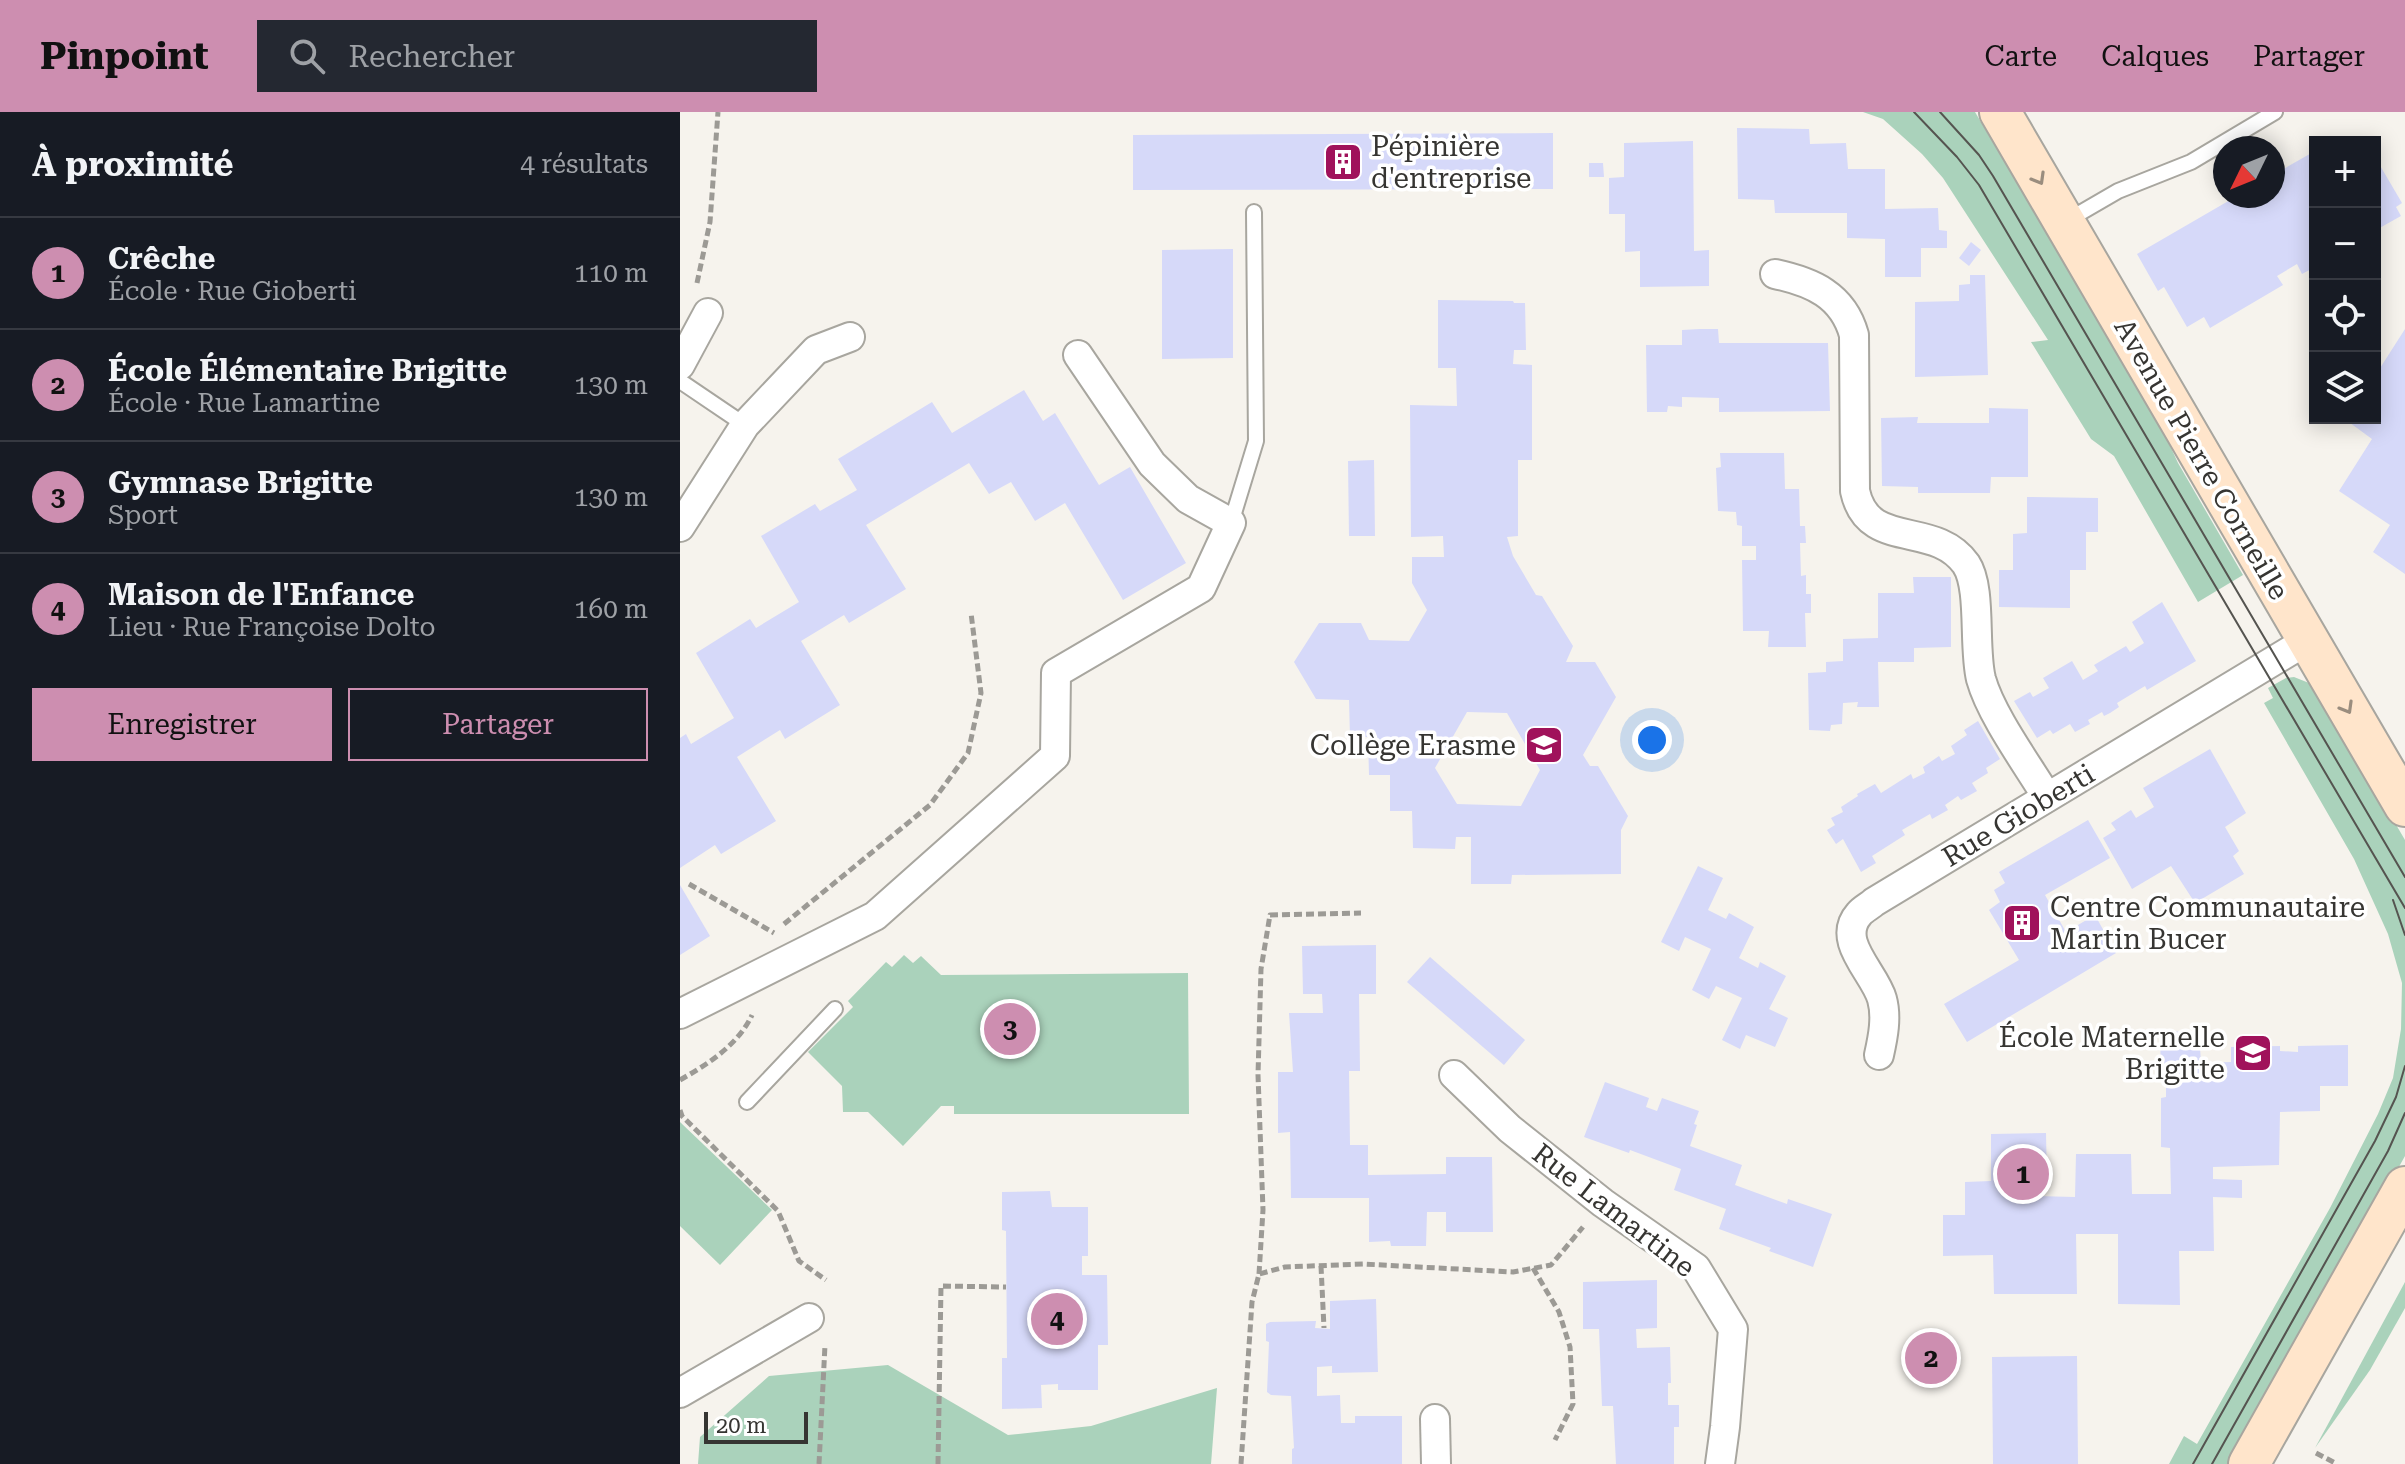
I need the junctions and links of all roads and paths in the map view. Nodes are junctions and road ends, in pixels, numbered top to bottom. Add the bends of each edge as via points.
1 (718, 112) edge
2 (2000, 112) edge
3 (2275, 112) edge
4 (1254, 212) dead end
5 (2064, 222) junction
6 (1775, 274) dead end
7 (696, 287) dead end
8 (708, 313) dead end
9 (850, 337) dead end
10 (1078, 355) dead end
11 (680, 365) edge
12 (680, 381) edge
13 (745, 425) junction
14 (1231, 523) junction
15 (680, 527) edge
16 (971, 613) dead end
17 (2308, 640) junction
18 (2047, 797) junction
19 (2405, 806) edge
20 (1361, 913) dead end
21 (774, 932) dead end
22 (835, 1009) dead end
23 (680, 1014) edge
24 (1879, 1055) dead end
25 (1454, 1075) dead end
26 (747, 1102) dead end
27 (680, 1110) edge
28 (2405, 1187) edge
29 (1603, 1203) junction
30 (1321, 1266) junction
31 (1533, 1268) junction
32 (1259, 1274) junction
33 (826, 1280) dead end
34 (1006, 1287) dead end
35 (1324, 1328) dead end
36 (817, 1329) joint
37 (680, 1393) edge
38 (1435, 1419) dead end
39 (1555, 1440) dead end
40 (2316, 1453) dead end
41 (819, 1464) edge
42 (938, 1464) edge
43 (1241, 1464) edge
44 (1436, 1464) edge
45 (1720, 1464) edge
46 (2249, 1464) edge
47 (2337, 1464) edge

1 - 7 path via 710,222
2 -> 5 street, Avenue Pierre Corneille
3 - 5 lane via 2191,162 2118,191
4 - 14 lane via 1256,441
5 - 17 street, Avenue Pierre Corneille
6 - 18 street via 1827,292 1850,320 1858,505 1877,526 1945,545 1968,567 1982,683
8 - 11 street
9 - 13 street via 816,350
10 - 14 street via 1152,464 1188,499
12 - 13 lane
13 - 15 street
14 - 23 street via 1201,588 1056,673 1055,756 1044,766 875,916
16 - 21 path via 981,693 968,753 930,805
17 - 18 street, Rue Gioberti
17 -> 19 street, Avenue Pierre Corneille
18 - 24 street, Rue Gioberti via 1858,914 1852,942 1882,999 1885,1019
20 - 32 path via 1270,915 1261,969
22 - 26 lane
25 - 29 street, Rue Lamartine via 1510,1129
27 - 33 path via 778,1211 799,1261
28 - 46 street
29 - 31 path via 1551,1265
29 - 45 street, Rue Lamartine via 1696,1268 1733,1329
30 - 31 path via 1513,1272
30 - 32 path
30 - 35 path
31 - 39 path via 1559,1312 1570,1347 1573,1404
32 - 43 path via 1252,1302
34 - 42 path via 941,1286
36 - 37 street
36 - 41 path
38 - 44 street
40 - 47 path

